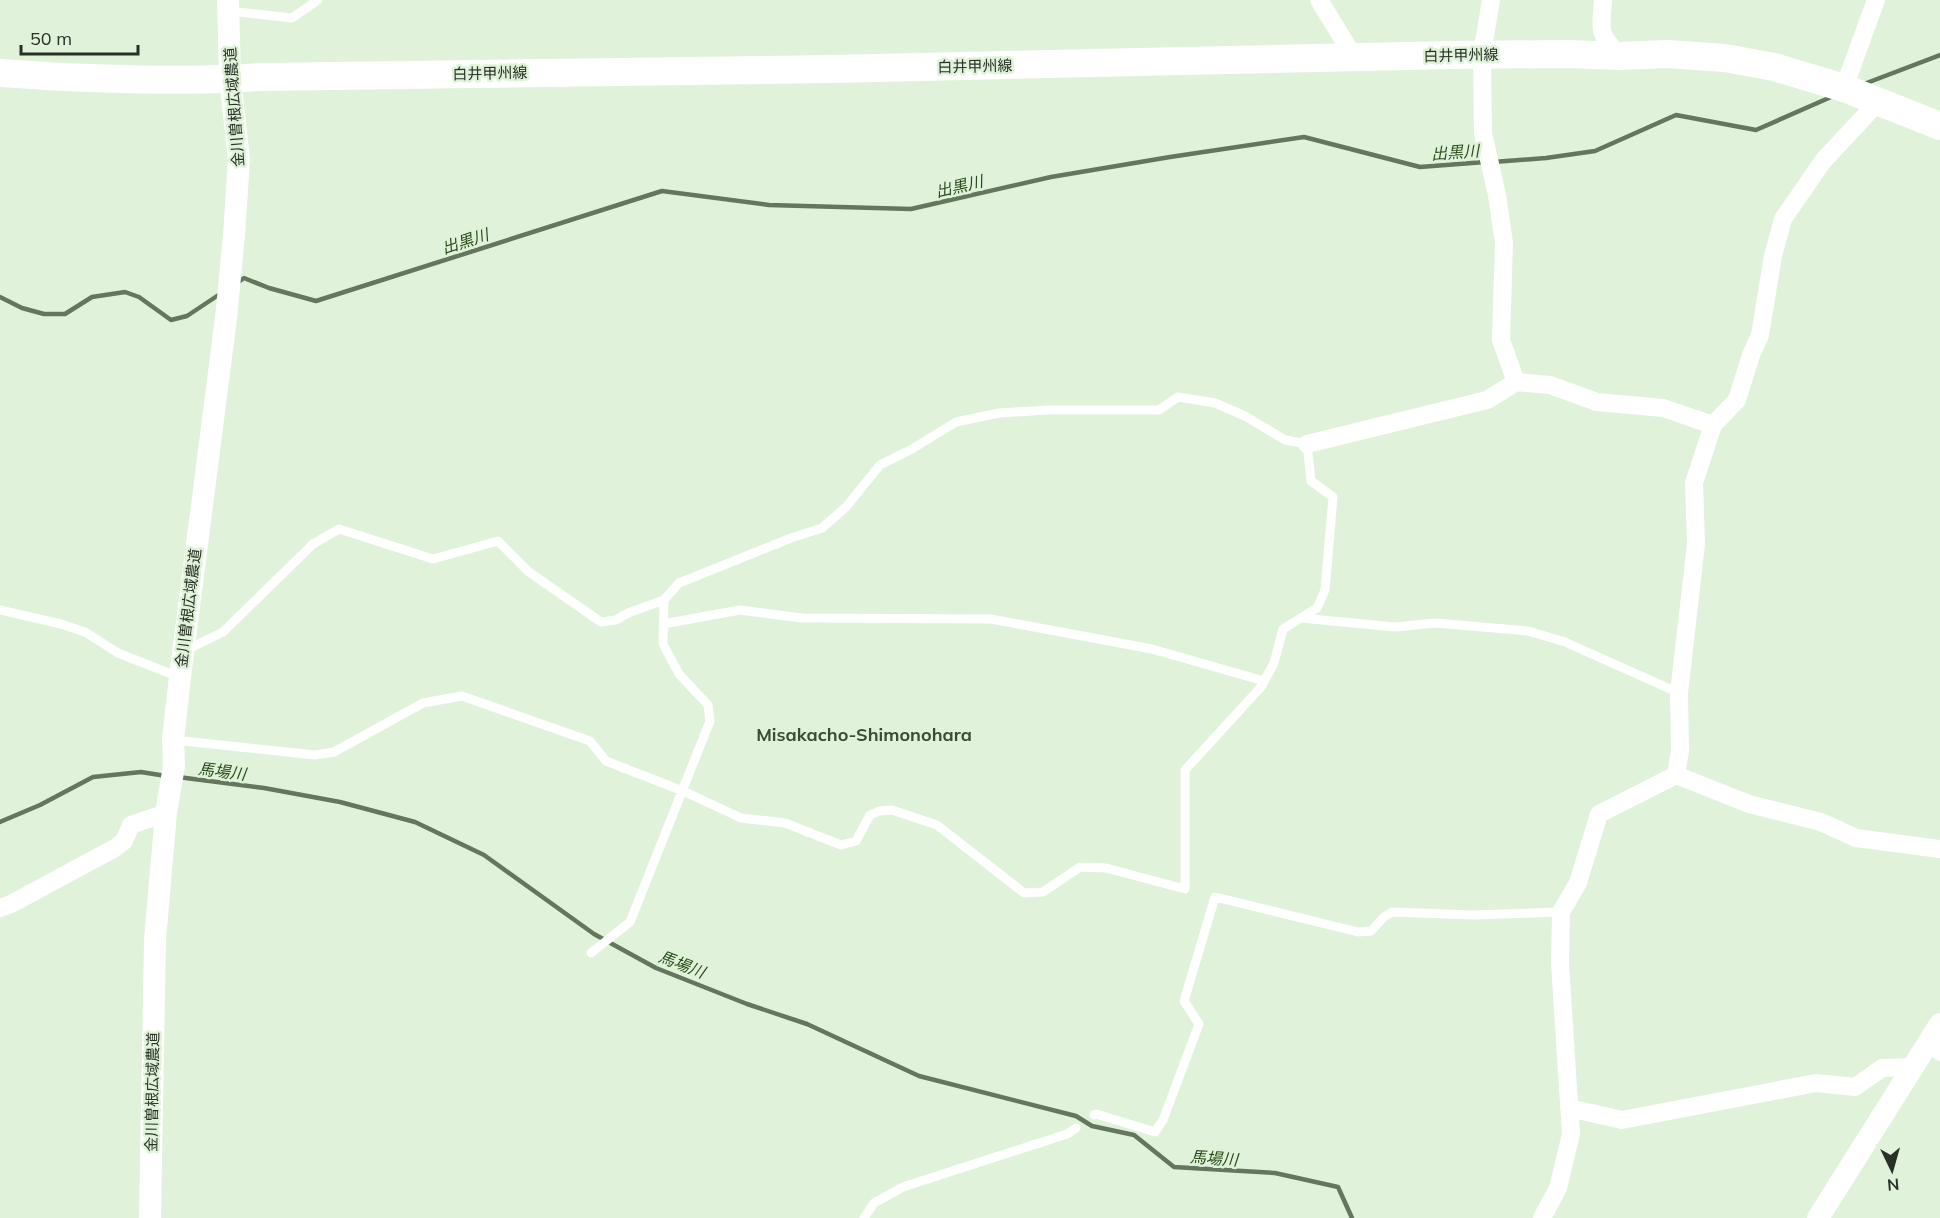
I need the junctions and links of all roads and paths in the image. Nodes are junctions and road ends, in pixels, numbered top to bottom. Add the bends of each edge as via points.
1 (318, 0) edge
2 (1319, 0) edge
3 (1491, 0) edge
4 (1603, 0) edge
5 (1876, 0) edge
6 (229, 6) edge
7 (1482, 54) junction
8 (1620, 56) junction
9 (1354, 57) junction
10 (0, 73) edge
11 (230, 79) junction
12 (1862, 94) junction
13 (1940, 126) edge
14 (1516, 382) junction
15 (1713, 425) junction
16 (1307, 444) junction
17 (664, 600) junction
18 (0, 610) edge
19 (1301, 618) junction
20 (663, 624) junction
21 (184, 651) junction
22 (180, 677) junction
23 (1264, 681) junction
24 (1679, 693) junction
25 (173, 740) junction
26 (1676, 775) junction
27 (683, 791) junction
28 (166, 813) junction
29 (1940, 849) edge
30 (0, 908) edge
31 (1561, 912) junction
32 (595, 951) dead end
33 (1937, 1038) edge
34 (1913, 1067) junction
35 (1569, 1108) junction
36 (1094, 1115) dead end
37 (1076, 1128) dead end
38 (150, 1218) edge
39 (864, 1218) edge
40 (1542, 1218) edge
41 (1818, 1218) edge

1 - 6 lane via 292,18
2 - 9 street
3 - 7 street
4 - 8 street via 1601,31
5 - 12 street
6 - 11 street, 金川曽根広域農道
7 - 8 main road, 白井甲州線
7 - 9 main road, 白井甲州線
7 - 14 street via 1482,133 1504,243 1501,340
8 - 12 main road, 白井甲州線 via 1725,58 1774,67
9 - 11 main road, 白井甲州線
10 - 11 main road, 白井甲州線
11 - 21 street, 金川曽根広域農道 via 238,159 230,275
12 - 13 main road, 白井甲州線
12 - 15 street via 1783,219 1760,335 1737,400
14 - 15 street via 1550,385 1597,402 1663,408
14 - 16 street via 1487,400
15 - 24 street via 1694,483 1696,544
16 - 17 lane via 1285,440 1215,403 1178,398 1159,410 1049,410 999,413 956,422 880,465 846,507 822,528 679,582
16 - 19 lane via 1311,481 1333,497 1325,590 1317,608
17 - 20 lane
17 - 21 lane via 616,620 601,622 529,572 498,541 433,559 339,530 313,544 223,632
18 - 22 lane via 85,632 118,653
19 - 23 lane via 1283,629 1274,663
19 - 24 lane via 1395,627 1435,623 1528,631 1565,642
20 - 23 lane via 740,610 802,618 991,619 1152,649
20 - 27 lane via 663,644 679,674 708,705 710,721
21 - 22 street, 金川曽根広域農道
22 - 25 street, 金川曽根広域農道
23 - 27 lane via 1185,770 1185,889 1106,868 1080,867 1043,892 1024,893 937,825 892,810 870,815 856,841 841,845 786,823 741,818
24 - 26 street via 1680,751
25 - 27 lane via 315,755 334,752 423,703 462,696 590,741 606,761
25 - 28 street, 金川曽根広域農道
26 - 29 street via 1749,804 1821,822 1856,838
26 - 31 street via 1599,814 1578,883
27 - 32 lane via 630,922
28 - 30 street via 131,825 124,841 115,848
28 - 38 street, 金川曽根広域農道 via 155,940
31 - 35 street via 1560,963
31 - 36 lane via 1392,912 1371,932 1358,932 1215,897 1184,1001 1199,1024 1163,1120 1155,1132
33 - 34 street
34 - 35 street via 1882,1068 1855,1087 1816,1083 1622,1120
34 - 41 street
35 - 40 street via 1571,1134 1558,1188
37 - 39 lane via 903,1187 874,1203

